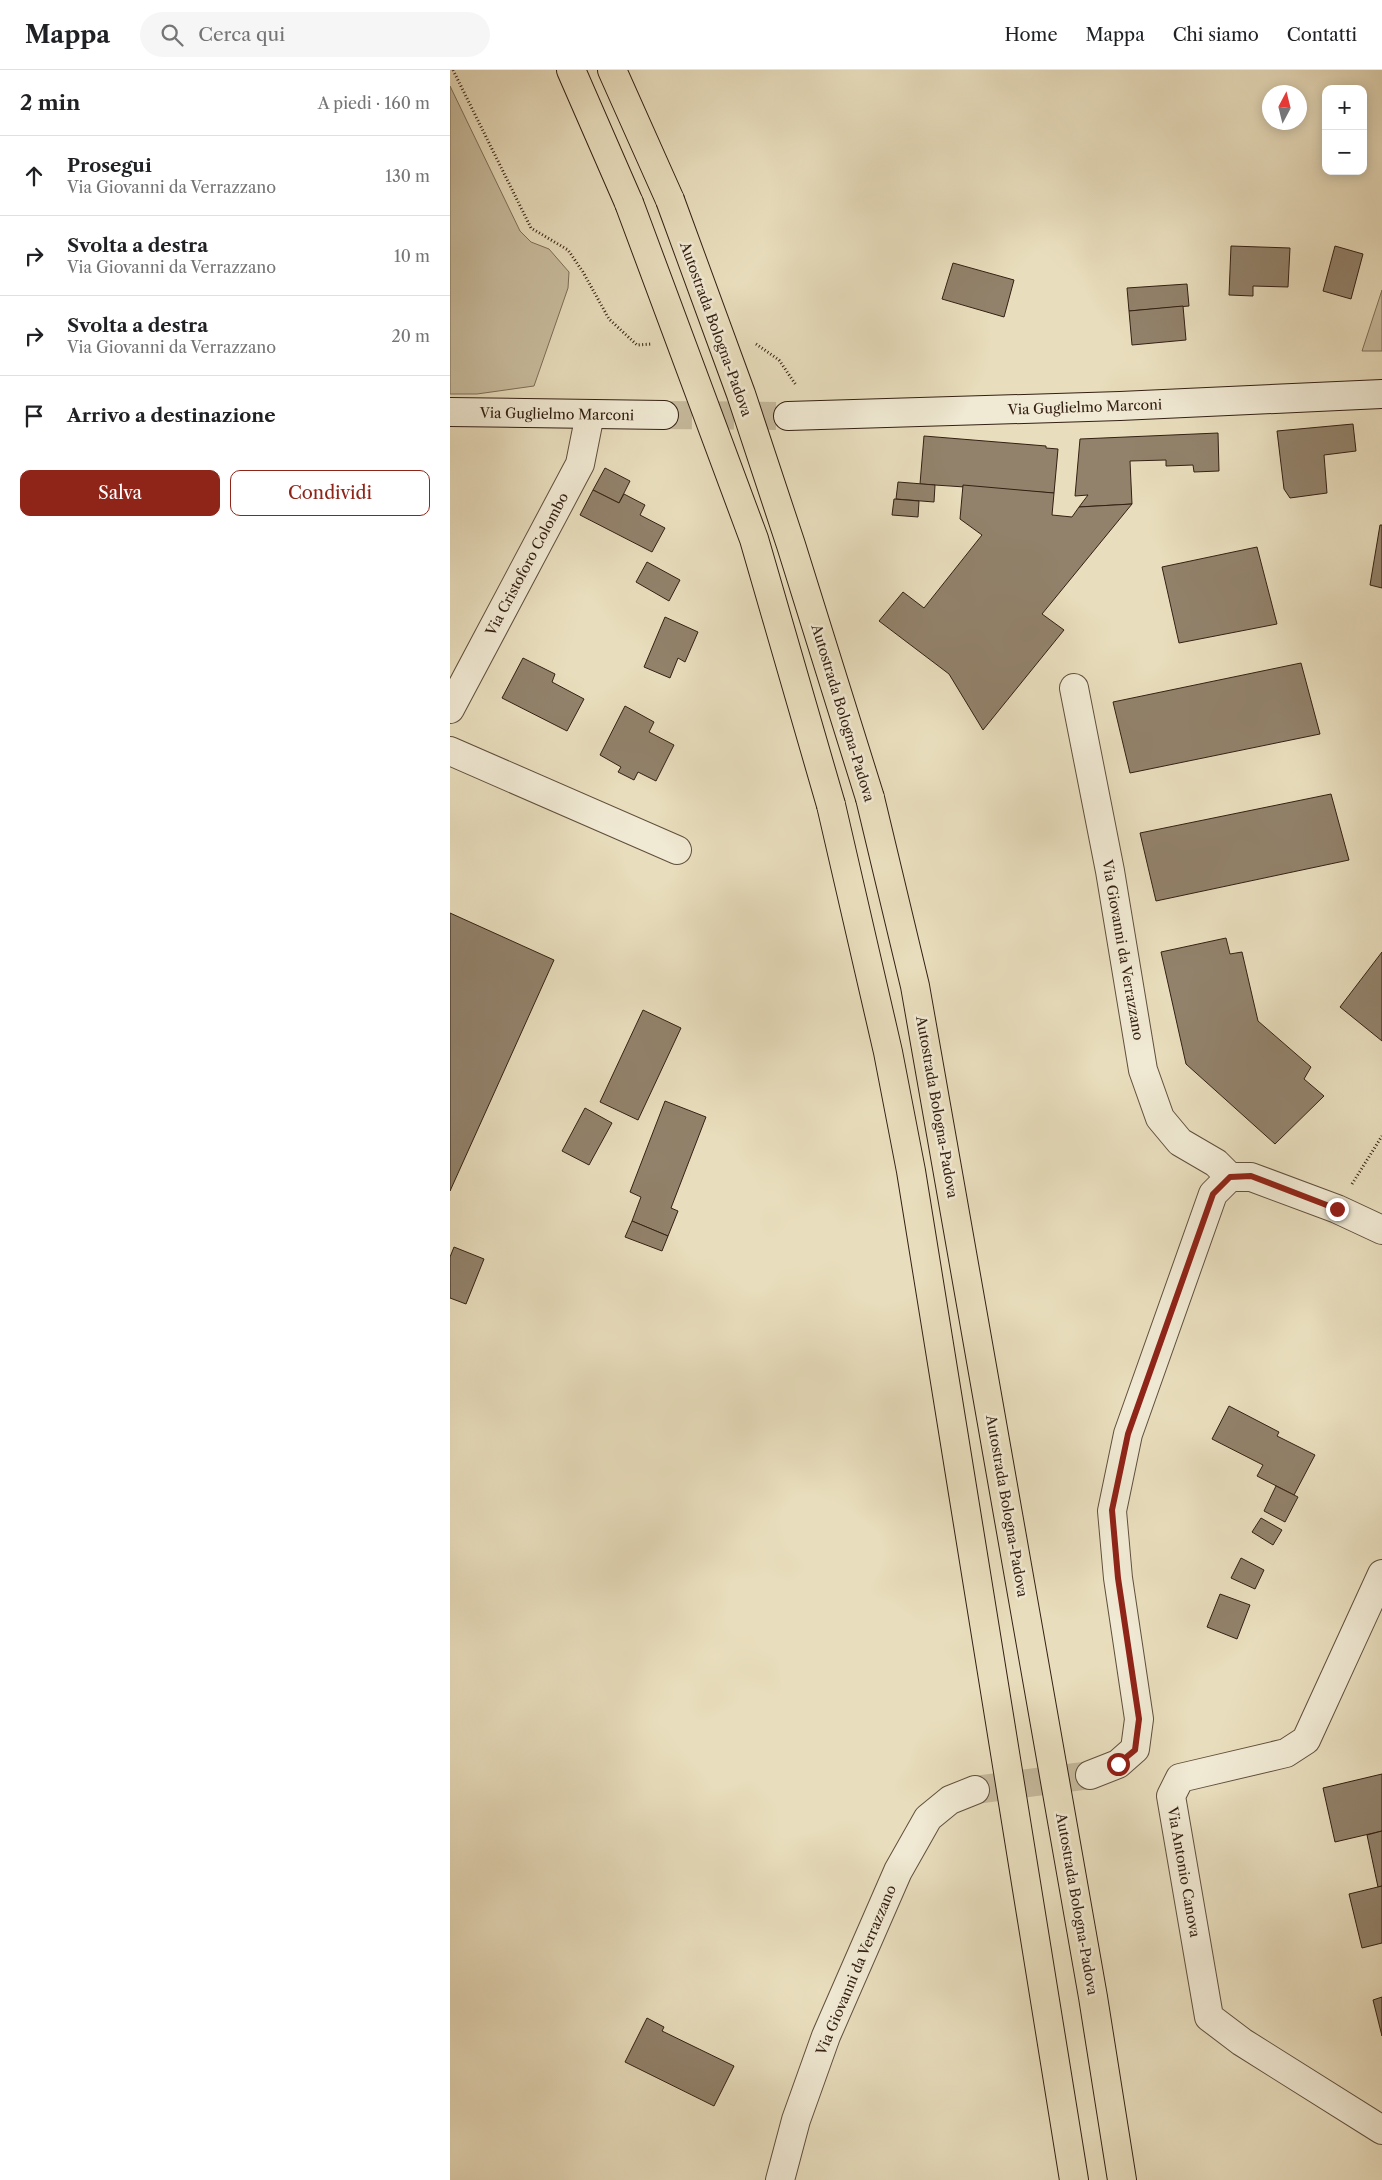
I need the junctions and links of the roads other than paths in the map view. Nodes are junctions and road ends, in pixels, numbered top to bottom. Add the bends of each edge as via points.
1 (571, 70) edge
2 (612, 70) edge
3 (1382, 394) edge
4 (450, 412) edge
5 (590, 414) junction
6 (664, 415) tunnel mouth
7 (788, 416) tunnel mouth
8 (1074, 688) dead end
9 (450, 709) edge
10 (450, 751) edge
11 (677, 850) dead end
12 (1230, 1177) junction
13 (1382, 1230) edge
14 (1382, 1574) edge
15 (1090, 1775) tunnel mouth
16 (975, 1790) tunnel mouth
17 (1382, 2130) edge
18 (780, 2180) edge
19 (1074, 2180) edge
20 (1122, 2180) edge

1 - 19 highway, bridge via 629,203 754,539 831,805 888,1052 911,1171
2 - 20 highway, Autostrada Bologna-Padova, bridge via 670,200 741,394 870,798 915,986 1093,1997
3 - 7 street, Via Guglielmo Marconi
4 - 5 street, Via Guglielmo Marconi
5 - 6 street, Via Guglielmo Marconi
5 - 9 street, Via Cristoforo Colombo via 580,464
8 - 12 street, Via Giovanni da Verrazzano via 1143,1070 1160,1118 1180,1142 1216,1163
10 - 11 street
12 - 13 street via 1251,1176
12 - 15 street via 1213,1194 1128,1434 1112,1510 1118,1578 1139,1719 1135,1750 1118,1764
14 - 17 street, Via Antonio Canova via 1306,1740 1286,1753 1180,1778 1171,1796 1209,2017 1242,2042
16 - 18 street, Via Giovanni da Verrazzano via 950,1800 928,1818 898,1871 826,2036 796,2120

